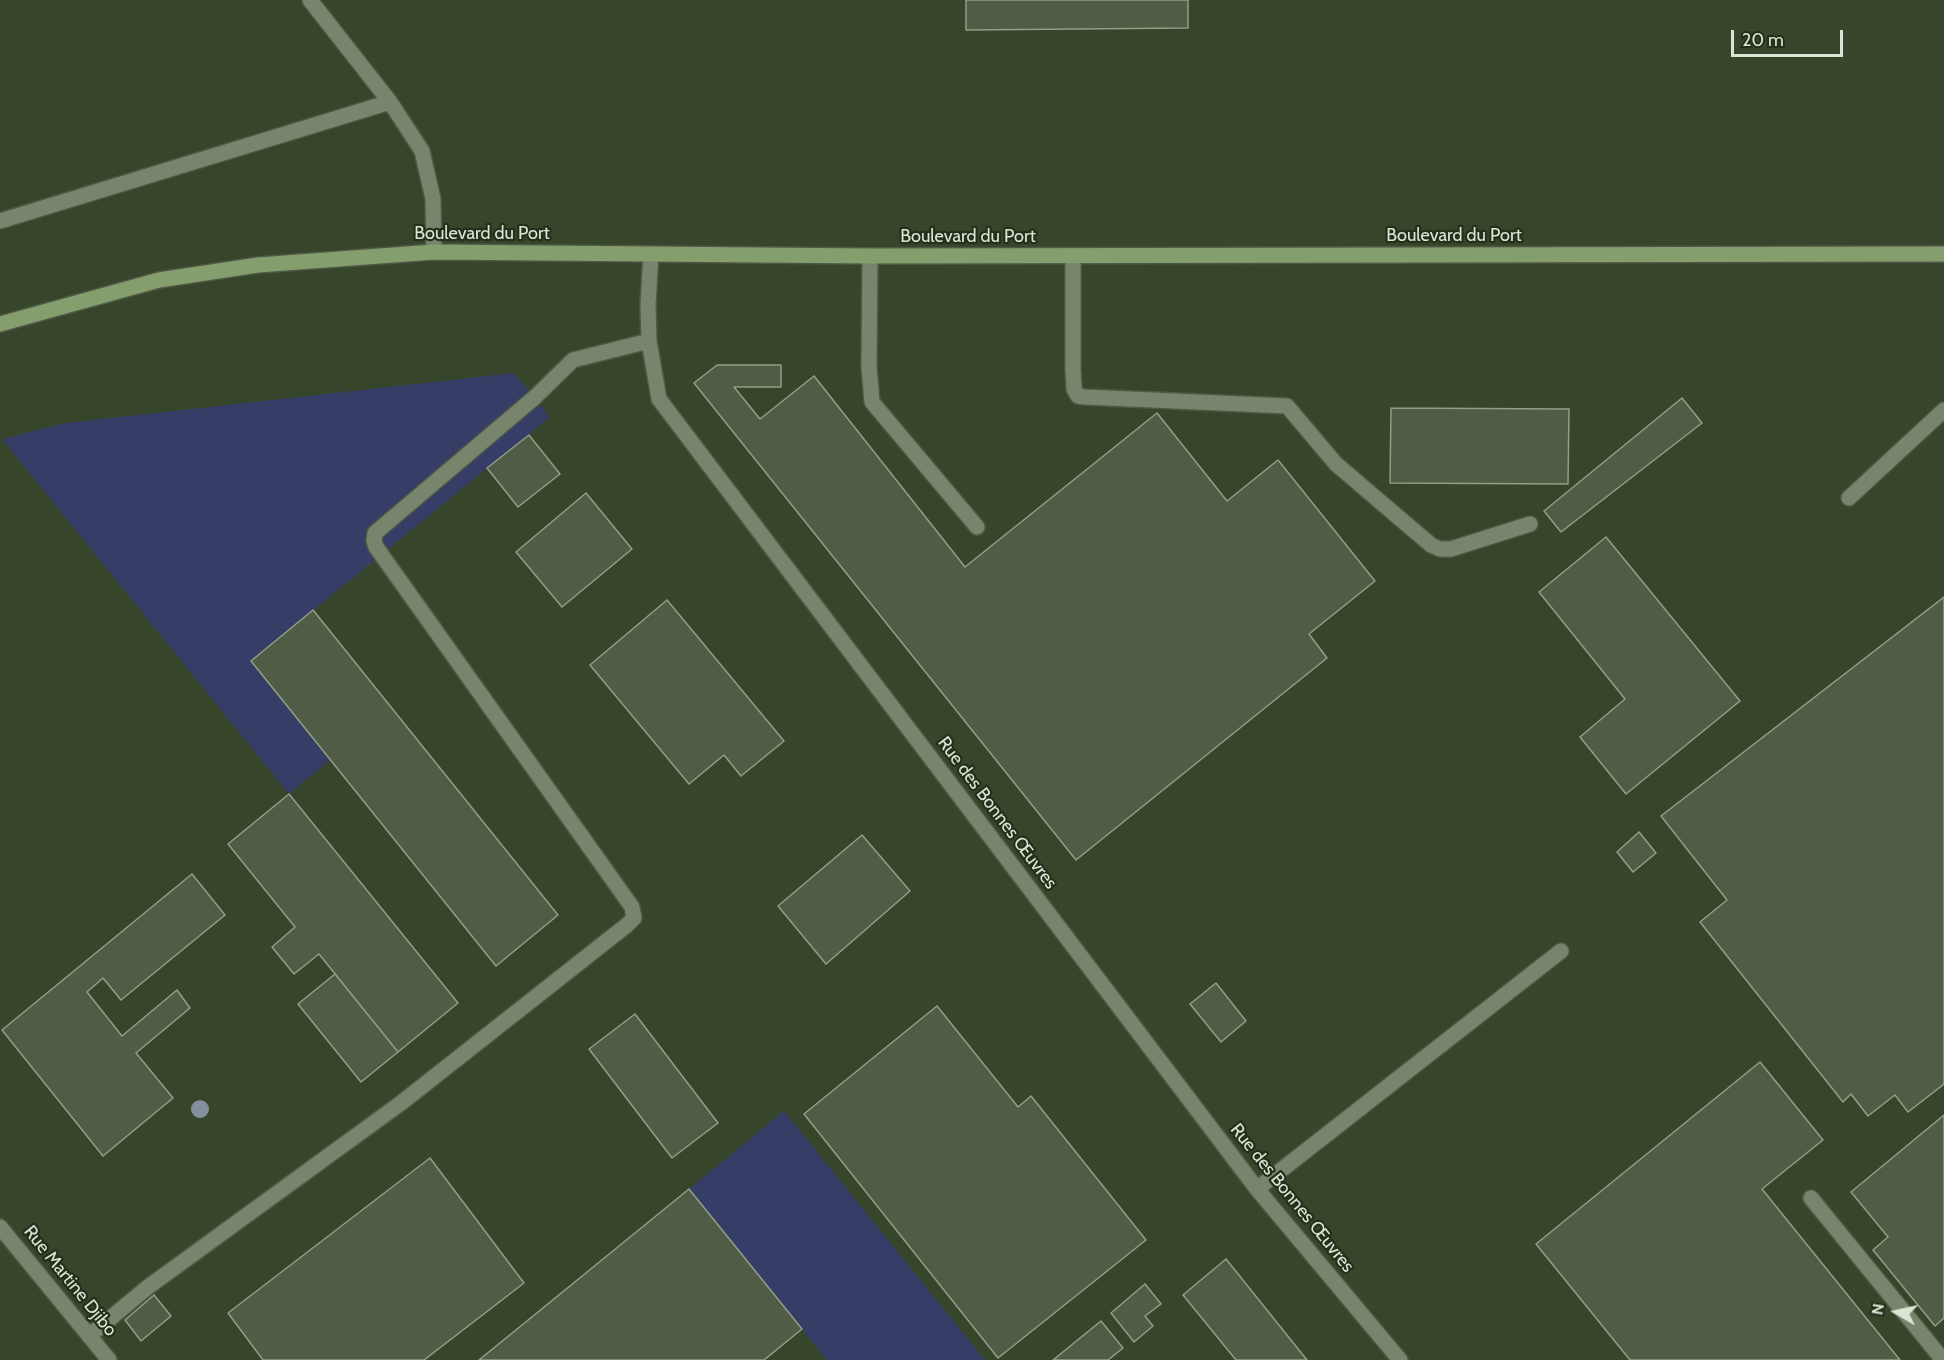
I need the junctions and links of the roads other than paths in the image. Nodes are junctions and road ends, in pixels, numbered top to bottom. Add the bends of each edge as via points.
1 (310, 0) edge
2 (390, 102) junction
3 (0, 221) edge
4 (434, 252) junction
5 (651, 254) junction
6 (1944, 254) edge
7 (870, 256) junction
8 (1073, 256) junction
9 (0, 324) edge
10 (649, 341) junction
11 (1944, 410) edge
12 (1849, 498) dead end
13 (1530, 524) dead end
14 (977, 527) dead end
15 (1561, 951) dead end
16 (1257, 1189) junction
17 (1810, 1198) dead end
18 (0, 1227) edge
19 (89, 1335) junction
20 (109, 1360) edge
21 (1400, 1360) edge
22 (1943, 1360) edge

1 - 2 street
2 - 3 street
2 - 4 street via 422,151 433,199
4 - 5 main road, Boulevard du Port
4 - 9 main road, Boulevard du Port via 258,265 159,280
5 - 7 main road, Boulevard du Port
5 - 10 street, Rue des Bonnes Œuvres
6 - 8 main road, Boulevard du Port
7 - 8 main road, Boulevard du Port
7 - 14 street via 868,367 872,402
8 - 13 street via 1073,369 1078,396 1287,406 1336,464 1440,549
10 - 16 street, Rue des Bonnes Œuvres via 659,399
10 - 19 street via 573,360 375,533 374,541 632,907 634,918 401,1103 148,1287
11 - 12 street
15 - 16 street
16 - 21 street, Rue des Bonnes Œuvres
17 - 22 street
18 - 19 street, Rue Martine Djibo
19 - 20 street, Rue Martine Djibo

